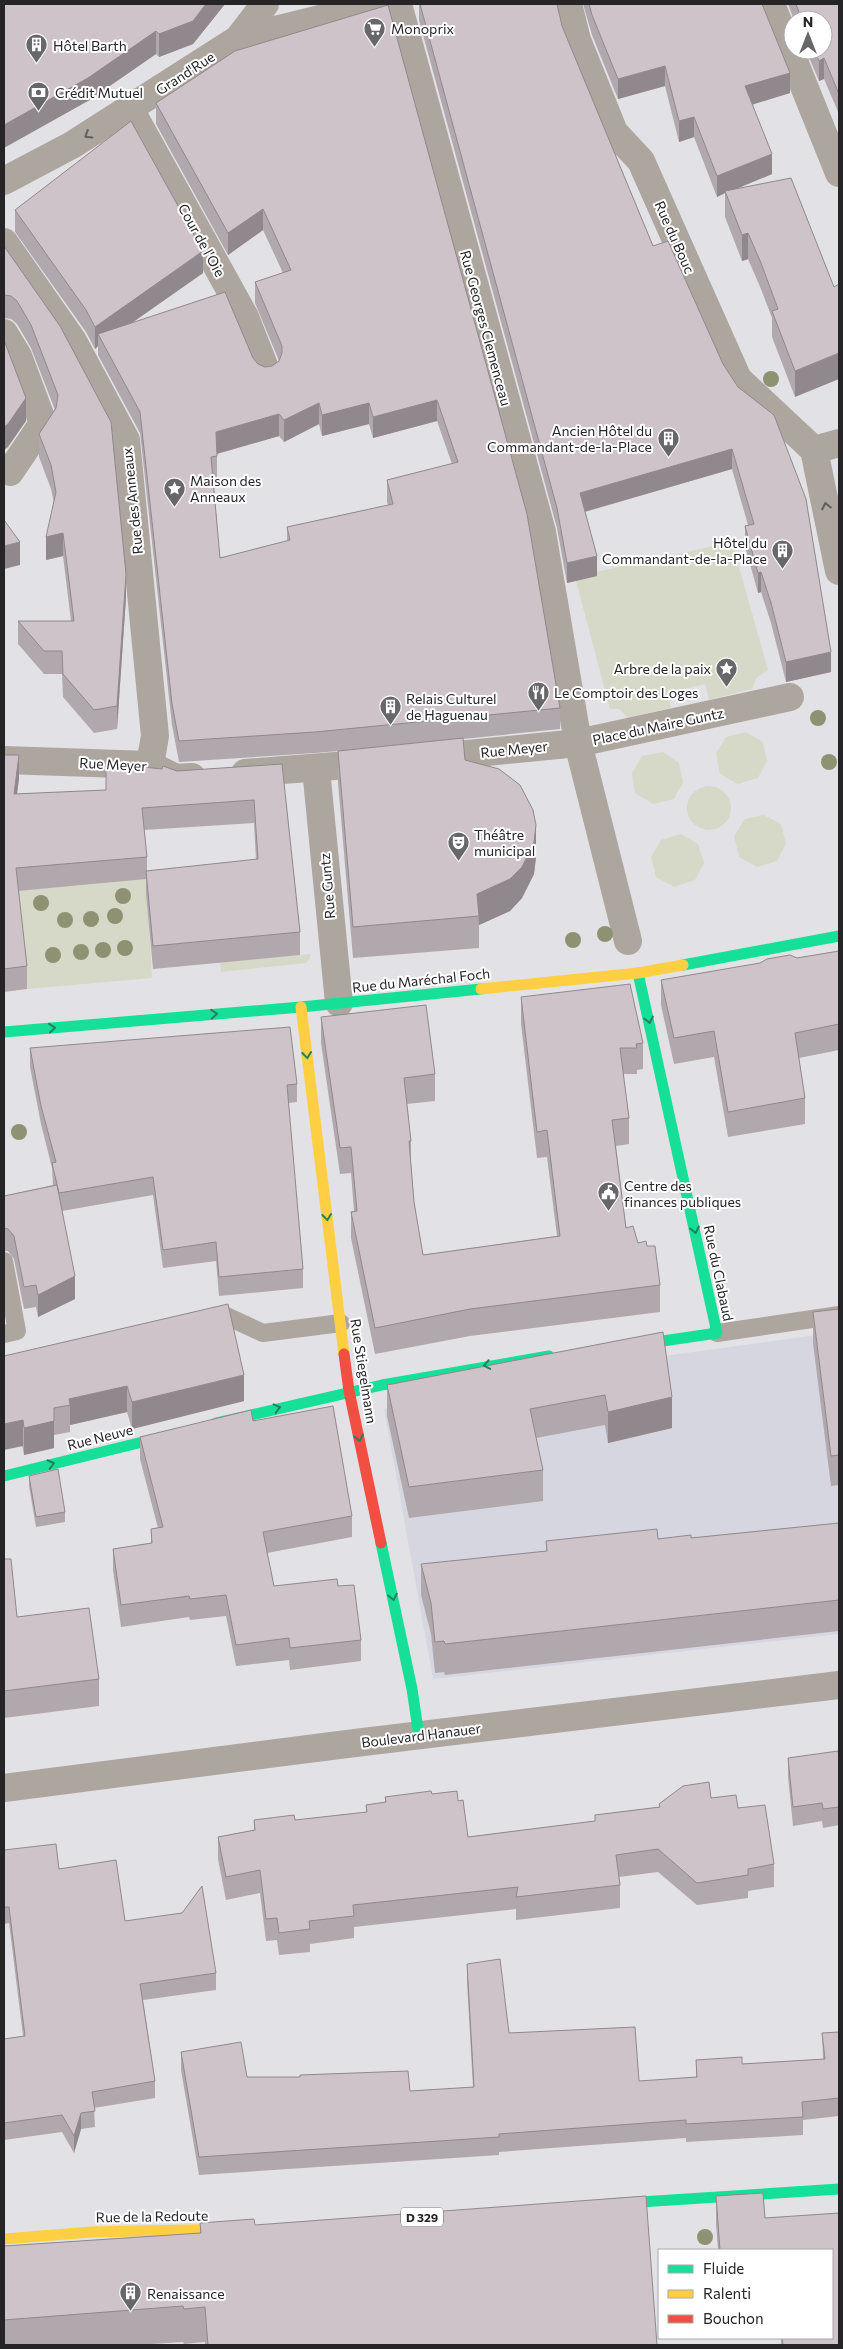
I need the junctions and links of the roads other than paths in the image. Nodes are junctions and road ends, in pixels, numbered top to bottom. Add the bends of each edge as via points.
1 (265, 4) edge
2 (381, 4) edge
3 (398, 4) edge
4 (568, 4) edge
5 (771, 4) edge
6 (238, 38) junction
7 (130, 109) junction
8 (839, 173) edge
9 (4, 181) edge
10 (4, 242) edge
11 (4, 333) edge
12 (267, 373) edge
13 (827, 447) edge
14 (10, 472) dead end
15 (839, 571) edge
16 (790, 697) dead end
17 (578, 743) junction
18 (4, 760) edge
19 (150, 765) junction
20 (316, 769) junction
21 (839, 936) edge
22 (628, 941) dead end
23 (638, 973) junction
24 (339, 1003) junction
25 (301, 1007) junction
26 (4, 1032) edge
27 (4, 1261) edge
28 (839, 1315) edge
29 (195, 1322) edge
30 (341, 1323) junction
31 (4, 1334) edge
32 (717, 1334) junction
33 (618, 1347) edge
34 (560, 1355) edge
35 (349, 1391) junction
36 (205, 1426) edge
37 (186, 1431) edge
38 (4, 1476) edge
39 (839, 1685) edge
40 (419, 1736) junction
41 (4, 1788) edge
42 (839, 2189) edge
43 (598, 2205) edge
44 (246, 2228) edge
45 (4, 2239) edge

1 - 6 street
2 - 6 street, Grand'Rue
3 - 17 street, Rue Georges Clemenceau via 542,532
4 - 13 street, Rue du Bouc via 577,40 614,132 641,162 738,379
5 - 8 street
6 - 7 street, Grand'Rue
7 -> 9 street, Grand'Rue
7 - 12 street, Cour de l'Oie via 245,317
10 - 19 street, Rue des Anneaux via 73,342 126,440 154,736
11 - 14 street via 18,356 43,423
15 -> 13 street
16 - 17 street, Place du Maire Guntz
17 - 20 street, Rue Meyer
17 - 22 street, Place du Maire Guntz
18 - 19 street, Rue Meyer
19 - 20 street, Rue Meyer via 176,778
20 - 24 street, Rue Guntz
21 - 23 street, Rue du Maréchal Foch
23 - 24 street, Rue du Maréchal Foch
23 -> 32 street, Rue du Clabaud
24 - 25 street, Rue du Maréchal Foch
26 -> 25 street, Rue du Maréchal Foch
25 -> 30 street, Rue Stiegelmann
27 - 31 lane via 17,1331
28 - 32 lane
29 - 30 lane via 224,1315 263,1333
30 - 35 street, Rue Stiegelmann
32 - 33 street, Rue du Clabaud
34 -> 35 street via 491,1364
36 -> 35 street
35 -> 40 street, Rue Stiegelmann
38 -> 37 street, Rue Neuve
39 - 40 street, Boulevard Hanauer
40 - 41 street, Boulevard Hanauer
42 - 43 street
44 - 45 street, Rue de la Redoute via 136,2230

